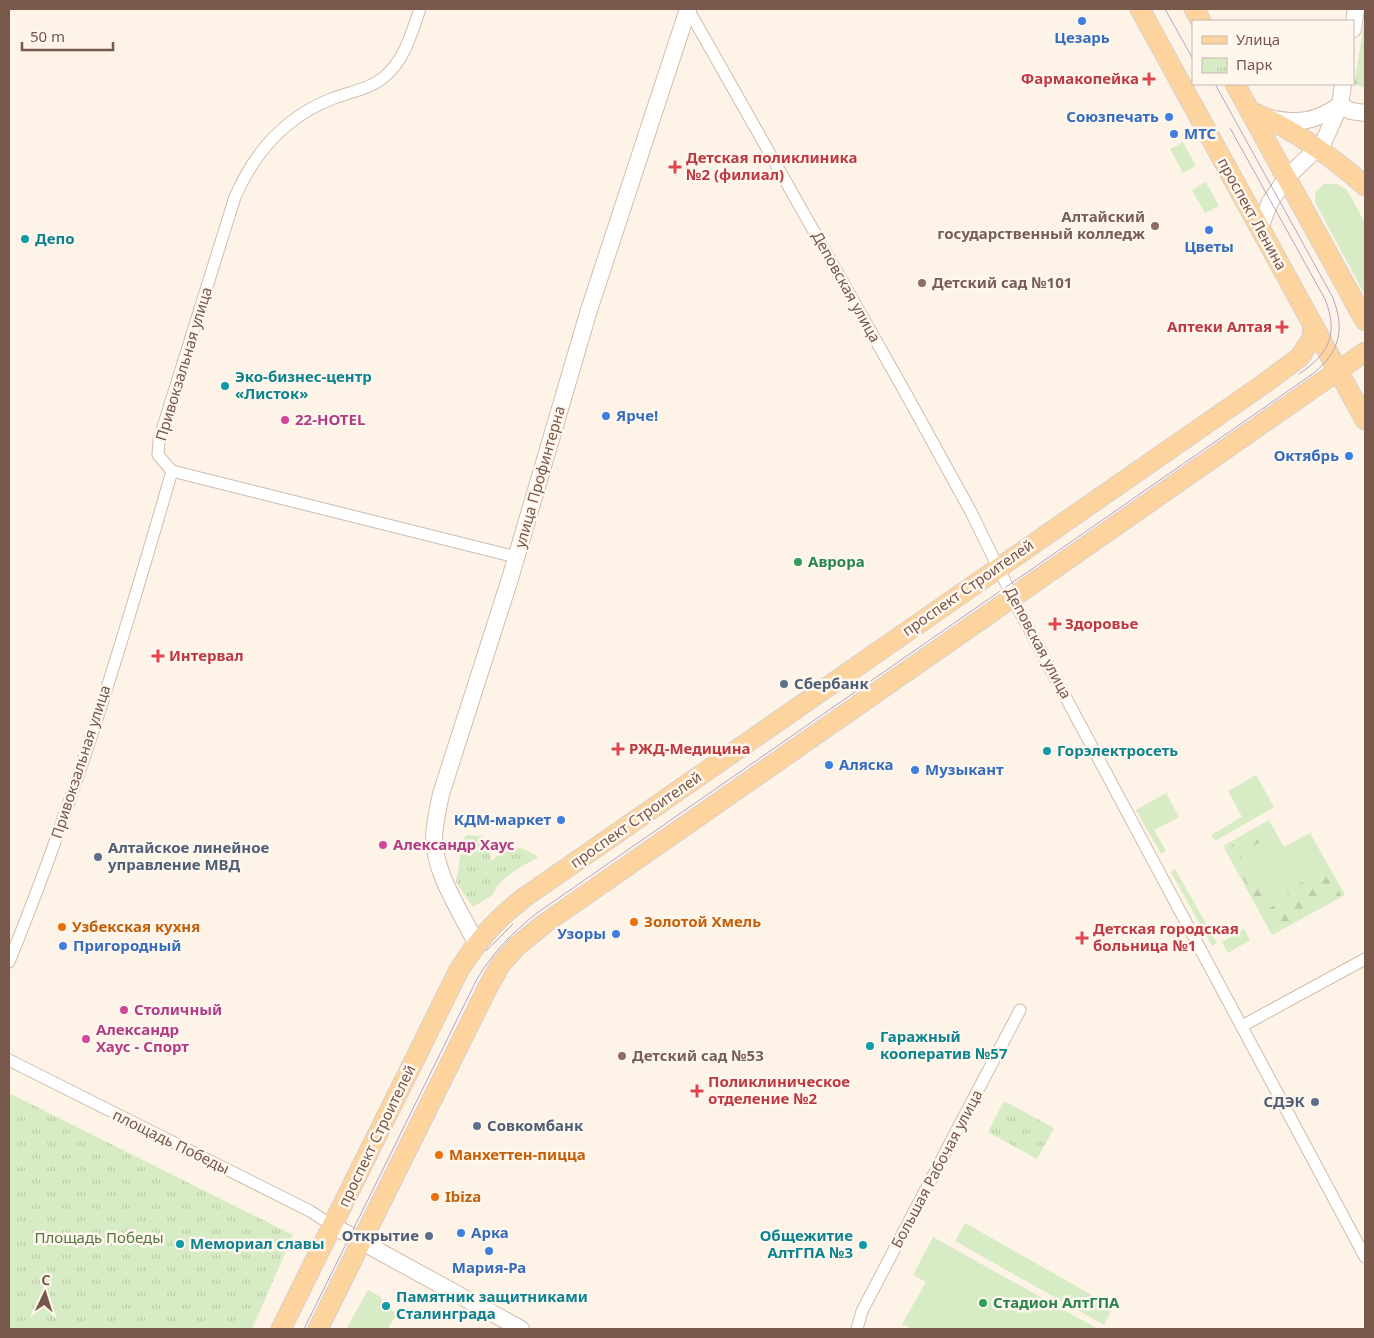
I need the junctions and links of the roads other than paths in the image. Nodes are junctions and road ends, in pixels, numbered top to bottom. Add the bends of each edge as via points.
1 (420, 9) edge
2 (688, 9) edge
3 (1140, 9) edge
4 (1194, 9) edge
5 (1356, 9) edge
6 (1200, 20) edge
7 (1354, 22) edge
8 (1236, 85) edge
9 (1343, 85) edge
10 (1340, 105) junction
11 (1365, 113) edge
12 (1259, 115) junction
13 (1317, 150) junction
14 (1287, 177) junction
15 (1365, 186) edge
16 (1260, 228) junction
17 (1365, 321) edge
18 (1312, 325) junction
19 (1365, 352) edge
20 (1338, 371) junction
21 (1365, 418) edge
22 (172, 471) junction
23 (516, 557) junction
24 (998, 567) junction
25 (1013, 596) junction
26 (681, 788) junction
27 (700, 813) junction
28 (476, 943) junction
29 (1365, 959) edge
30 (9, 962) edge
31 (1020, 1010) dead end
32 (1242, 1026) junction
33 (9, 1060) edge
34 (333, 1226) junction
35 (361, 1242) junction
36 (1365, 1257) edge
37 (281, 1329) edge
38 (318, 1329) edge
39 (521, 1329) edge
40 (857, 1329) edge

1 - 22 street, Привокзальная улица via 405,52 382,79 306,110 273,136 245,174 159,440 158,455
2 - 23 street, улица Профинтерна via 592,301
2 - 24 street, Деповская улица via 906,392
3 - 16 main road, проспект Ленина
4 - 6 main road
5 - 7 street
8 - 12 main road
9 - 10 street
10 - 11 street
10 - 12 street via 1322,118 1301,122
10 - 13 street
12 - 13 main road
12 - 14 main road
13 - 14 street
13 - 15 main road
14 - 16 street via 1270,202
14 - 17 main road
16 - 18 main road, проспект Ленина
18 - 20 main road, проспект Ленина
18 - 24 main road, проспект Строителей via 1312,338 1300,357
19 - 20 main road, проспект Строителей
20 - 21 main road, проспект Ленина
20 - 25 main road, проспект Строителей
22 - 23 street
22 - 30 street, Привокзальная улица via 126,627 40,887
23 - 28 street, улица Профинтерна via 441,794 434,837 441,871
24 - 25 street, Деповская улица
24 - 26 main road, проспект Строителей
25 - 27 main road, проспект Строителей
25 - 32 street, Деповская улица
26 - 27 main road
26 - 28 main road, проспект Строителей via 525,897
27 - 35 main road, проспект Строителей via 544,924 501,964
28 - 34 main road, проспект Строителей
29 - 32 street
31 - 40 street, Большая Рабочая улица via 862,1311
32 - 36 street, Деповская улица
33 - 34 street, площадь Победы via 310,1211
34 - 35 street
34 - 37 main road, проспект Строителей
35 - 38 main road, проспект Строителей
35 - 39 street

